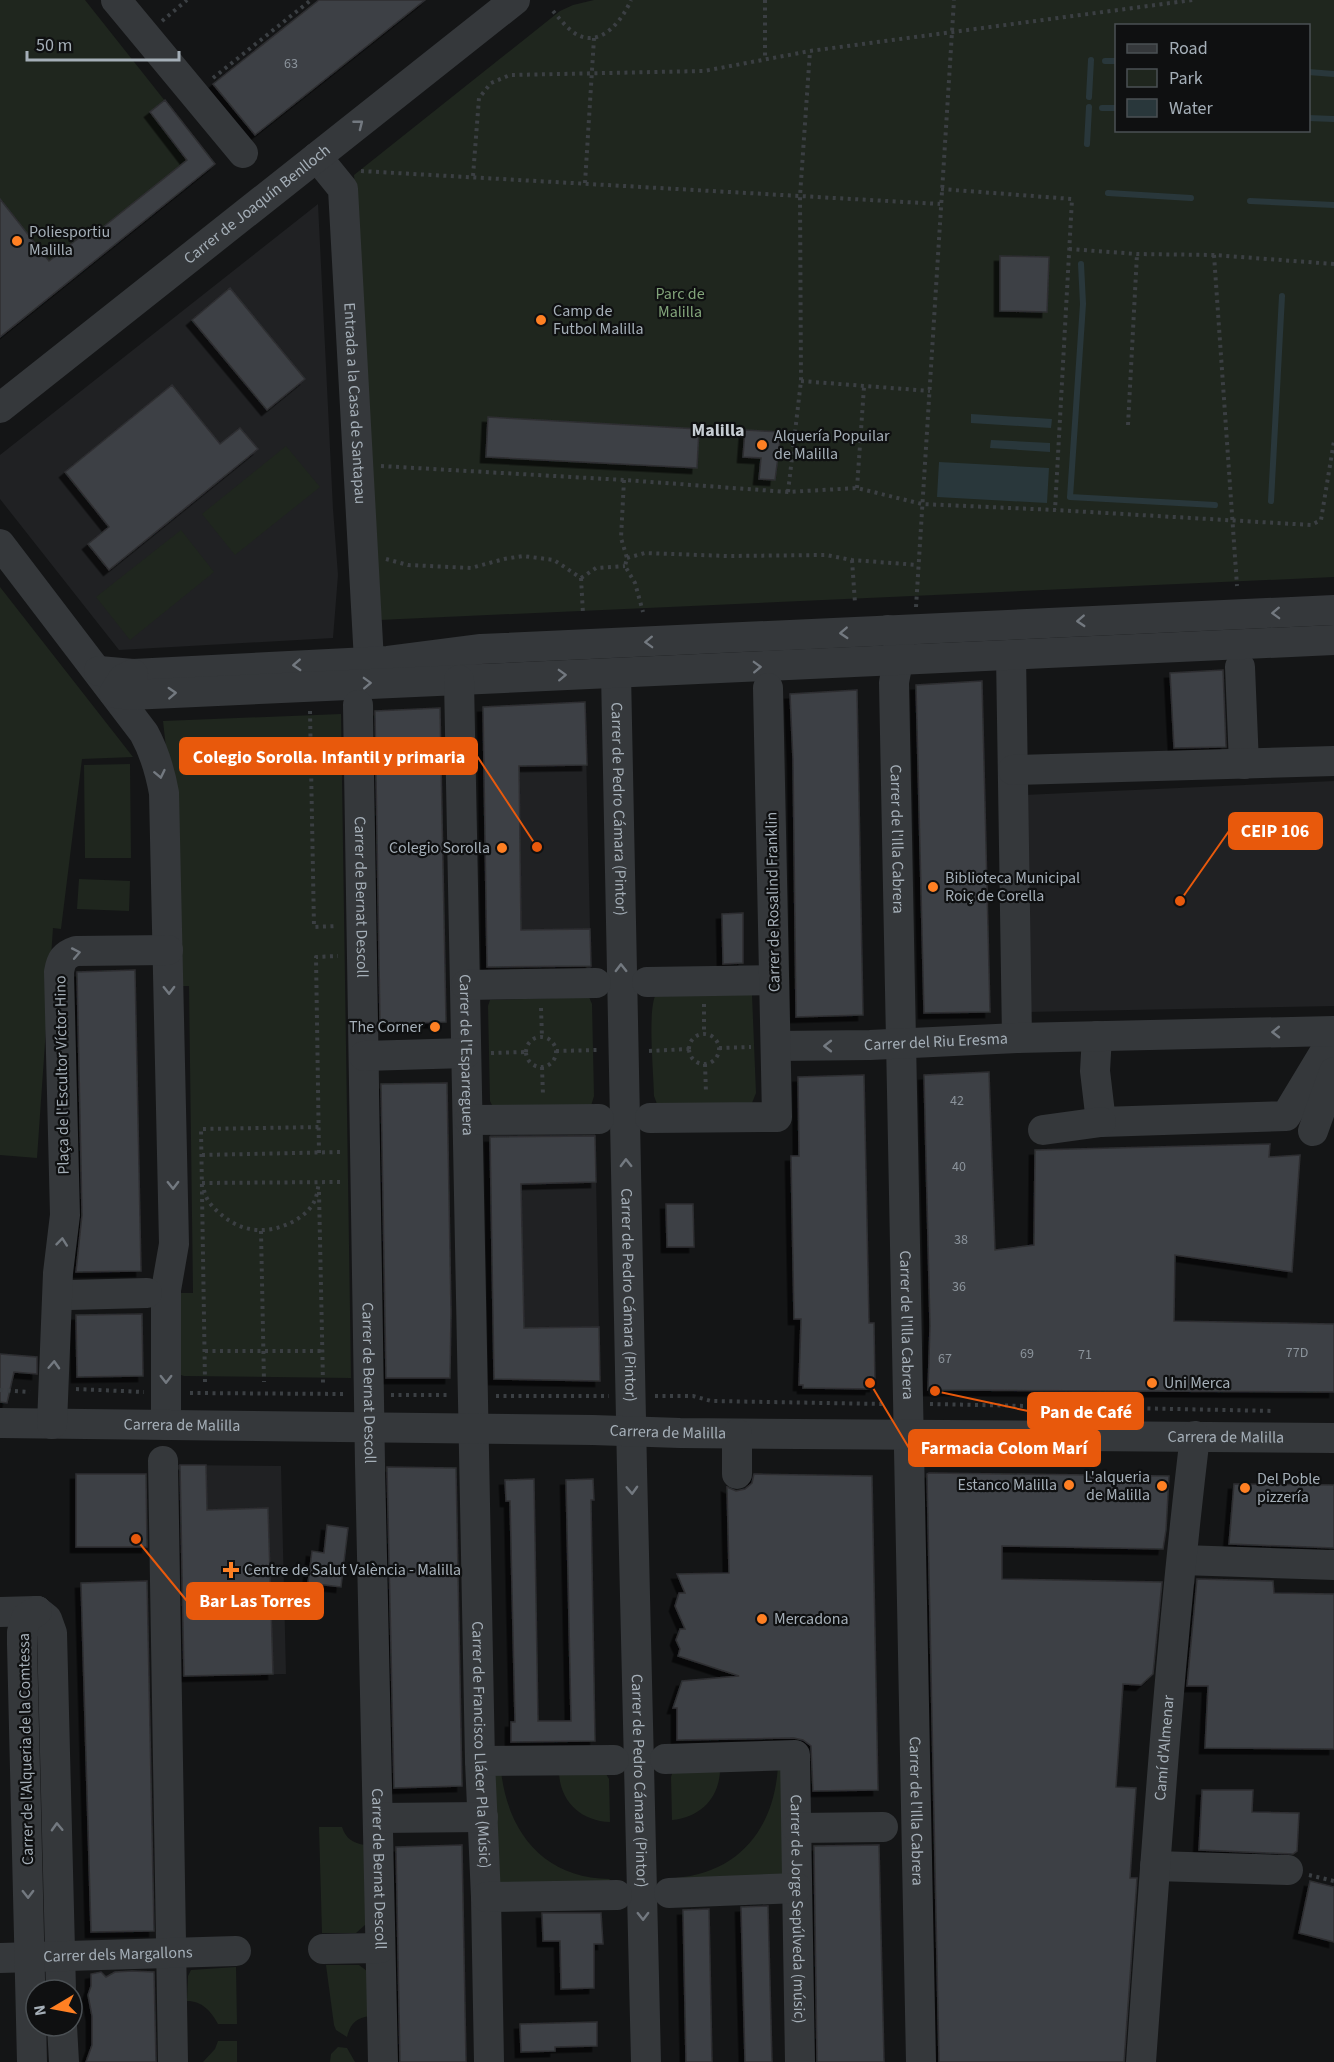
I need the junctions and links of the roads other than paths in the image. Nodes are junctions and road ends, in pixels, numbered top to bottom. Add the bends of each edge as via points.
1 (116, 0) edge
2 (483, 0) edge
3 (515, 0) edge
4 (243, 153) dead end
5 (317, 157) junction
6 (0, 384) edge
7 (0, 408) edge
8 (0, 544) edge
9 (1334, 610) edge
10 (885, 631) junction
11 (1334, 640) edge
12 (1011, 655) junction
13 (369, 661) junction
14 (888, 661) junction
15 (1240, 667) dead end
16 (616, 673) junction
17 (115, 679) junction
18 (459, 680) junction
19 (768, 688) dead end
20 (358, 705) dead end
21 (1334, 761) edge
22 (1244, 764) junction
23 (1013, 770) junction
24 (168, 950) junction
25 (774, 980) junction
26 (647, 982) dead end
27 (596, 983) dead end
28 (466, 985) junction
29 (1334, 1030) edge
30 (1096, 1036) junction
31 (1017, 1038) junction
32 (1334, 1041) edge
33 (895, 1043) junction
34 (776, 1046) junction
35 (466, 1053) junction
36 (364, 1056) junction
37 (1334, 1072) edge
38 (1286, 1116) junction
39 (650, 1118) dead end
40 (599, 1119) dead end
41 (469, 1120) junction
42 (1101, 1122) junction
43 (1043, 1130) dead end
44 (1324, 1134) edge
45 (147, 1293) dead end
46 (63, 1297) junction
47 (0, 1423) edge
48 (52, 1424) junction
49 (166, 1425) junction
50 (370, 1427) junction
51 (474, 1429) junction
52 (631, 1431) junction
53 (737, 1434) junction
54 (902, 1435) junction
55 (1195, 1436) junction
56 (1334, 1438) edge
57 (162, 1461) dead end
58 (737, 1474) dead end
59 (1182, 1560) junction
60 (1334, 1565) edge
61 (37, 1611) junction
62 (0, 1612) edge
63 (665, 1759) dead end
64 (614, 1760) dead end
65 (480, 1761) junction
66 (483, 1817) junction
67 (378, 1818) junction
68 (884, 1827) dead end
69 (797, 1828) junction
70 (1155, 1866) junction
71 (1288, 1870) dead end
72 (797, 1888) junction
73 (669, 1893) dead end
74 (616, 1895) dead end
75 (486, 1897) junction
76 (380, 1948) junction
77 (323, 1949) dead end
78 (236, 1951) dead end
79 (170, 1953) junction
80 (29, 1957) junction
81 (60, 1957) junction
82 (0, 1958) edge
83 (61, 1978) edge
84 (62, 2038) edge
85 (32, 2062) edge
86 (63, 2062) edge
87 (173, 2062) edge
88 (383, 2062) edge
89 (489, 2062) edge
90 (646, 2062) edge
91 (800, 2062) edge
92 (907, 2062) edge
93 (921, 2062) edge
94 (1140, 2062) edge

1 - 4 street
2 - 6 street, Carrer de Joaquín Benlloch
5 -> 3 street, Carrer de Joaquín Benlloch
5 - 7 street, Carrer de Joaquín Benlloch
5 - 13 street, Entrada a la Casa de Santapau via 343,189
8 - 17 street
9 -> 10 street
10 -> 13 street via 481,649
10 - 14 street, Carrer de l'Illa Cabrera via 875,640
11 - 12 street
12 - 14 street
12 - 23 street
13 -> 17 street
16 -> 14 street
14 - 33 street, Carrer de l'Illa Cabrera via 894,683
15 - 22 street
18 -> 16 street
52 -> 16 street, Carrer de Pedro Cámara (Pintor)
17 -> 18 street via 129,695
17 -> 24 street via 155,752 160,772 164,793
18 - 28 street, Carrer de l'Esparreguera
19 - 25 street, Carrer de Rosalind Franklin
20 - 36 street, Carrer de Bernat Descoll
21 - 22 street
22 - 23 street
23 - 31 street
46 -> 24 street, Plaça de l'Escultor Víctor Hino via 61,961 76,951
24 -> 49 street via 174,1244 166,1290
25 - 26 street
25 - 34 street, Carrer de Rosalind Franklin
27 - 28 street
28 - 35 street, Carrer de l'Esparreguera
29 -> 30 street, Carrer del Riu Eresma
30 - 31 street, Carrer del Riu Eresma
30 - 42 street via 1095,1071
31 - 33 street, Carrer del Riu Eresma
32 - 38 street
33 -> 34 street, Carrer del Riu Eresma
33 - 54 street, Carrer de l'Illa Cabrera
34 - 39 street, Carrer de Rosalind Franklin via 777,1117
35 - 36 street
35 - 41 street, Carrer de l'Esparreguera
36 - 50 street, Carrer de Bernat Descoll
37 - 44 street
38 - 42 street
38 - 44 street via 1294,1125
40 - 41 street
41 - 51 street, Carrer de l'Esparreguera
42 - 43 street
45 - 46 street
48 -> 46 street
47 - 48 street, Carrera de Malilla
48 - 49 street, Carrera de Malilla
49 - 50 street, Carrera de Malilla
50 - 51 street, Carrera de Malilla
50 - 67 street, Carrer de Bernat Descoll
51 - 52 street, Carrera de Malilla
51 - 65 street, Carrer de Francisco Llácer Pla (Músic)
52 - 53 street, Carrera de Malilla
52 -> 90 street, Carrer de Pedro Cámara (Pintor)
53 - 54 street, Carrera de Malilla
53 - 58 street
54 - 55 street, Carrera de Malilla
54 - 92 street, Carrer de l'Illa Cabrera
54 - 93 street, Carrer de l'Illa Cabrera
55 - 56 street, Carrera de Malilla
55 - 59 street, Camí d'Almenar
57 - 79 street
59 - 60 street
59 - 70 street, Camí d'Almenar
61 - 62 street
61 -> 80 street, Carrer de l'Alqueria de la Comtessa via 26,1618 22,1632
81 -> 61 street, Carrer de l'Alqueria de la Comtessa via 52,1633 47,1618
63 - 69 street, Carrer de Jorge Sepúlveda (músic) via 795,1755
64 - 65 street
65 - 66 street, Carrer de Francisco Llácer Pla (Músic)
66 - 67 street
66 - 75 street, Carrer de Francisco Llácer Pla (Músic)
67 - 76 street, Carrer de Bernat Descoll
68 - 69 street
69 - 72 street, Carrer de Jorge Sepúlveda (músic)
70 - 71 street
70 - 94 street, Camí d'Almenar
72 - 73 street
72 - 91 street, Carrer de Jorge Sepúlveda (músic)
74 - 75 street
75 - 89 street, Carrer de Francisco Llácer Pla (Músic)
76 - 77 street
76 - 88 street, Carrer de Bernat Descoll
78 - 79 street, Carrer dels Margallons
79 - 81 street, Carrer dels Margallons
79 - 87 street
80 - 81 street, Carrer dels Margallons
80 - 82 street, Carrer dels Margallons
80 - 85 street, Carrer de l'Alqueria de la Comtessa
81 - 83 street, Carrer de l'Alqueria de la Comtessa
84 - 86 street

